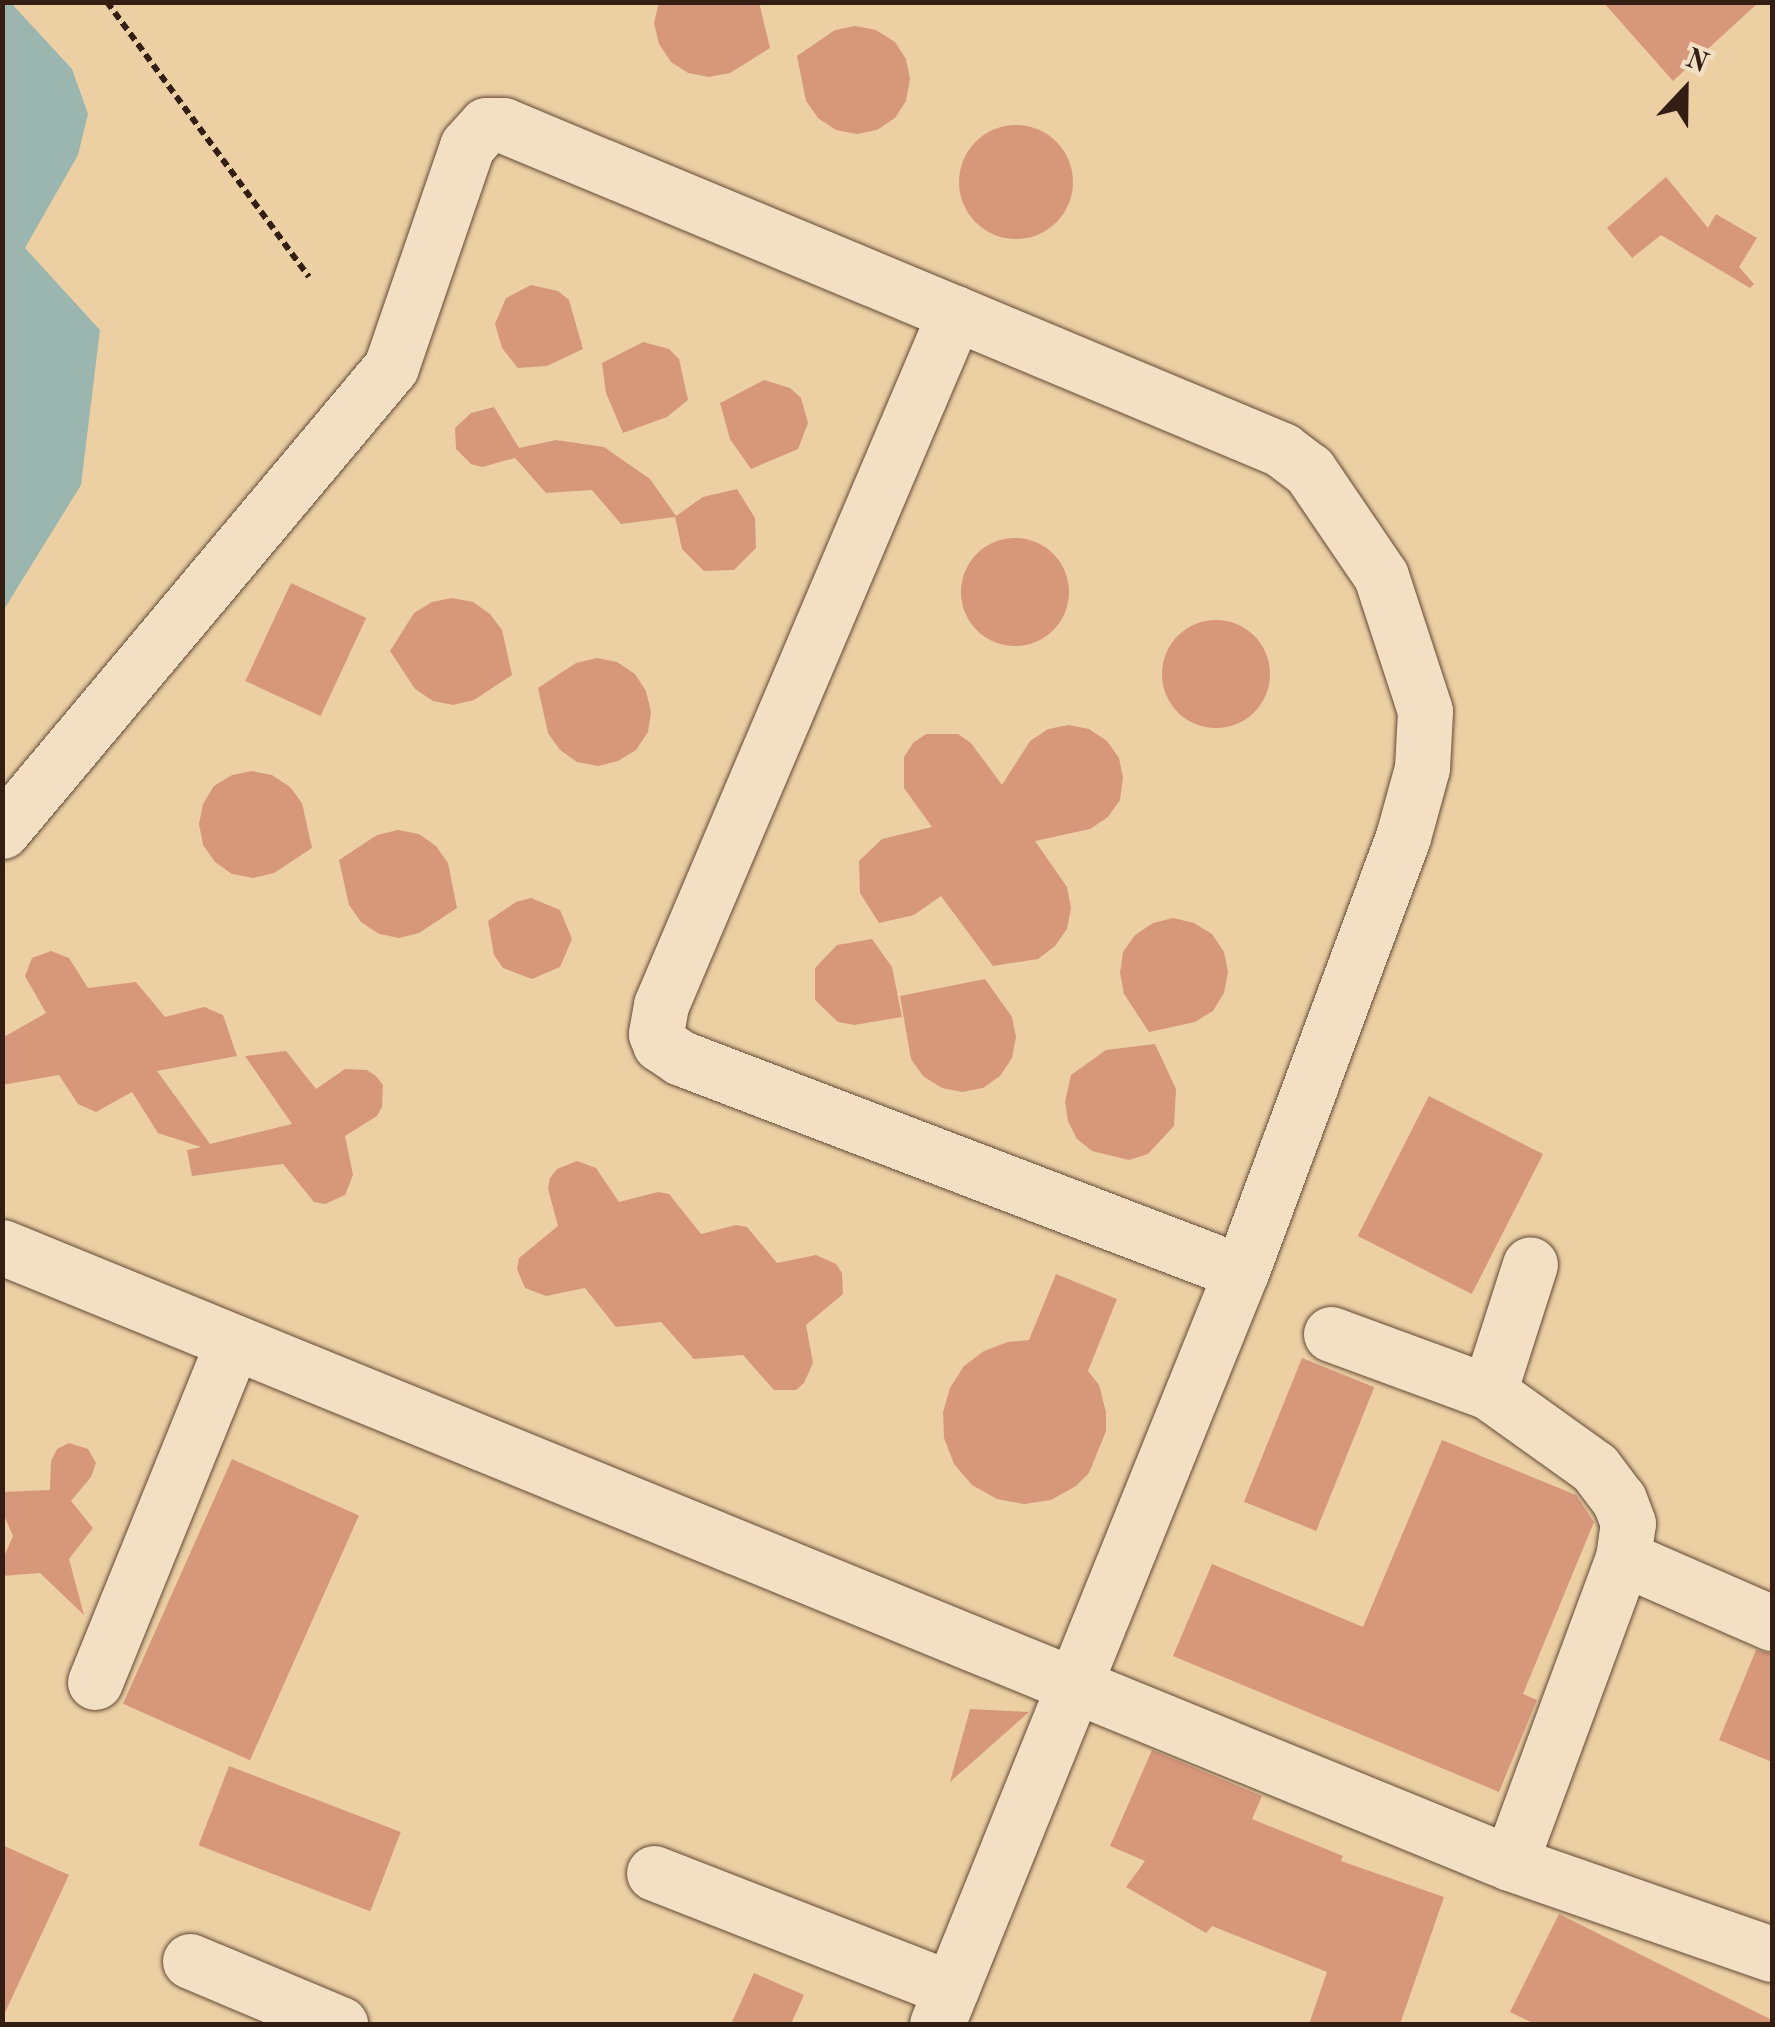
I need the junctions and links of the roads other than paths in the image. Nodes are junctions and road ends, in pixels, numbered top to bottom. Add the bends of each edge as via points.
1 (956, 313) junction
2 (2, 831) edge
3 (2, 1248) edge
4 (1530, 1264) dead end
5 (1241, 1272) junction
6 (1331, 1334) dead end
7 (233, 1342) junction
8 (1489, 1392) junction
9 (1623, 1558) junction
10 (1772, 1623) edge
11 (95, 1682) dead end
12 (1074, 1684) junction
13 (1510, 1864) junction
14 (654, 1873) dead end
15 (1772, 1954) edge
16 (190, 1961) dead end
17 (944, 2007) edge
18 (340, 2024) edge

1 - 2 lane via 504,125 486,125 467,146 391,367
1 - 5 lane via 1282,450 1308,470 1381,576 1425,711 1422,768 1403,837
1 - 5 lane via 662,1006 656,1034 681,1058
3 - 7 lane
4 - 8 lane
5 - 12 lane
6 - 8 lane
7 - 11 lane
7 - 12 lane
8 - 9 lane via 1595,1468 1628,1523
9 - 10 lane
9 - 13 lane
12 - 13 lane
12 - 17 lane
13 - 15 lane
14 - 17 lane
16 - 18 lane

